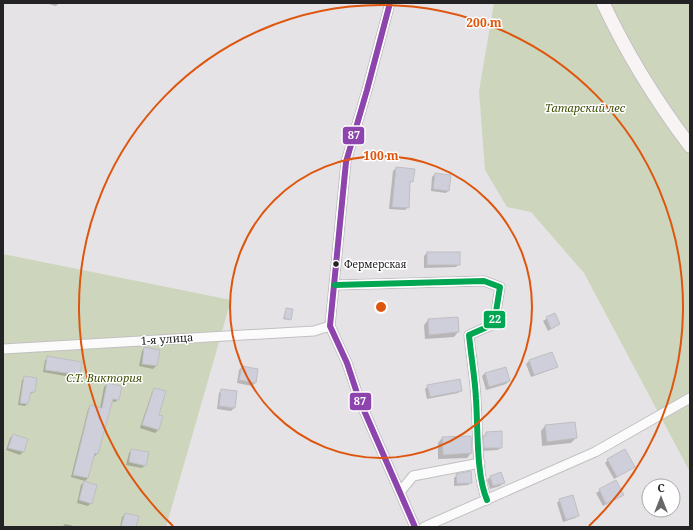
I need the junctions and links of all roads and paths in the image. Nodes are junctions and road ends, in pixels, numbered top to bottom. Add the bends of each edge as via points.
1 (390, 3) edge
2 (602, 3) edge
3 (690, 146) edge
4 (335, 285) junction
5 (330, 326) junction
6 (3, 349) edge
7 (690, 398) edge
8 (480, 463) junction
9 (400, 492) junction
10 (487, 500) junction
11 (415, 527) edge
12 (424, 527) edge

1 - 4 street via 346,162
2 - 3 main road via 631,59 663,110
4 - 5 street
4 - 8 street via 484,281 500,287 494,324 469,335
5 - 6 street, 1-я улица via 314,331
5 - 9 street
7 - 10 street via 595,452
8 - 9 street via 413,476
8 - 10 street
9 - 11 street
10 - 12 street

